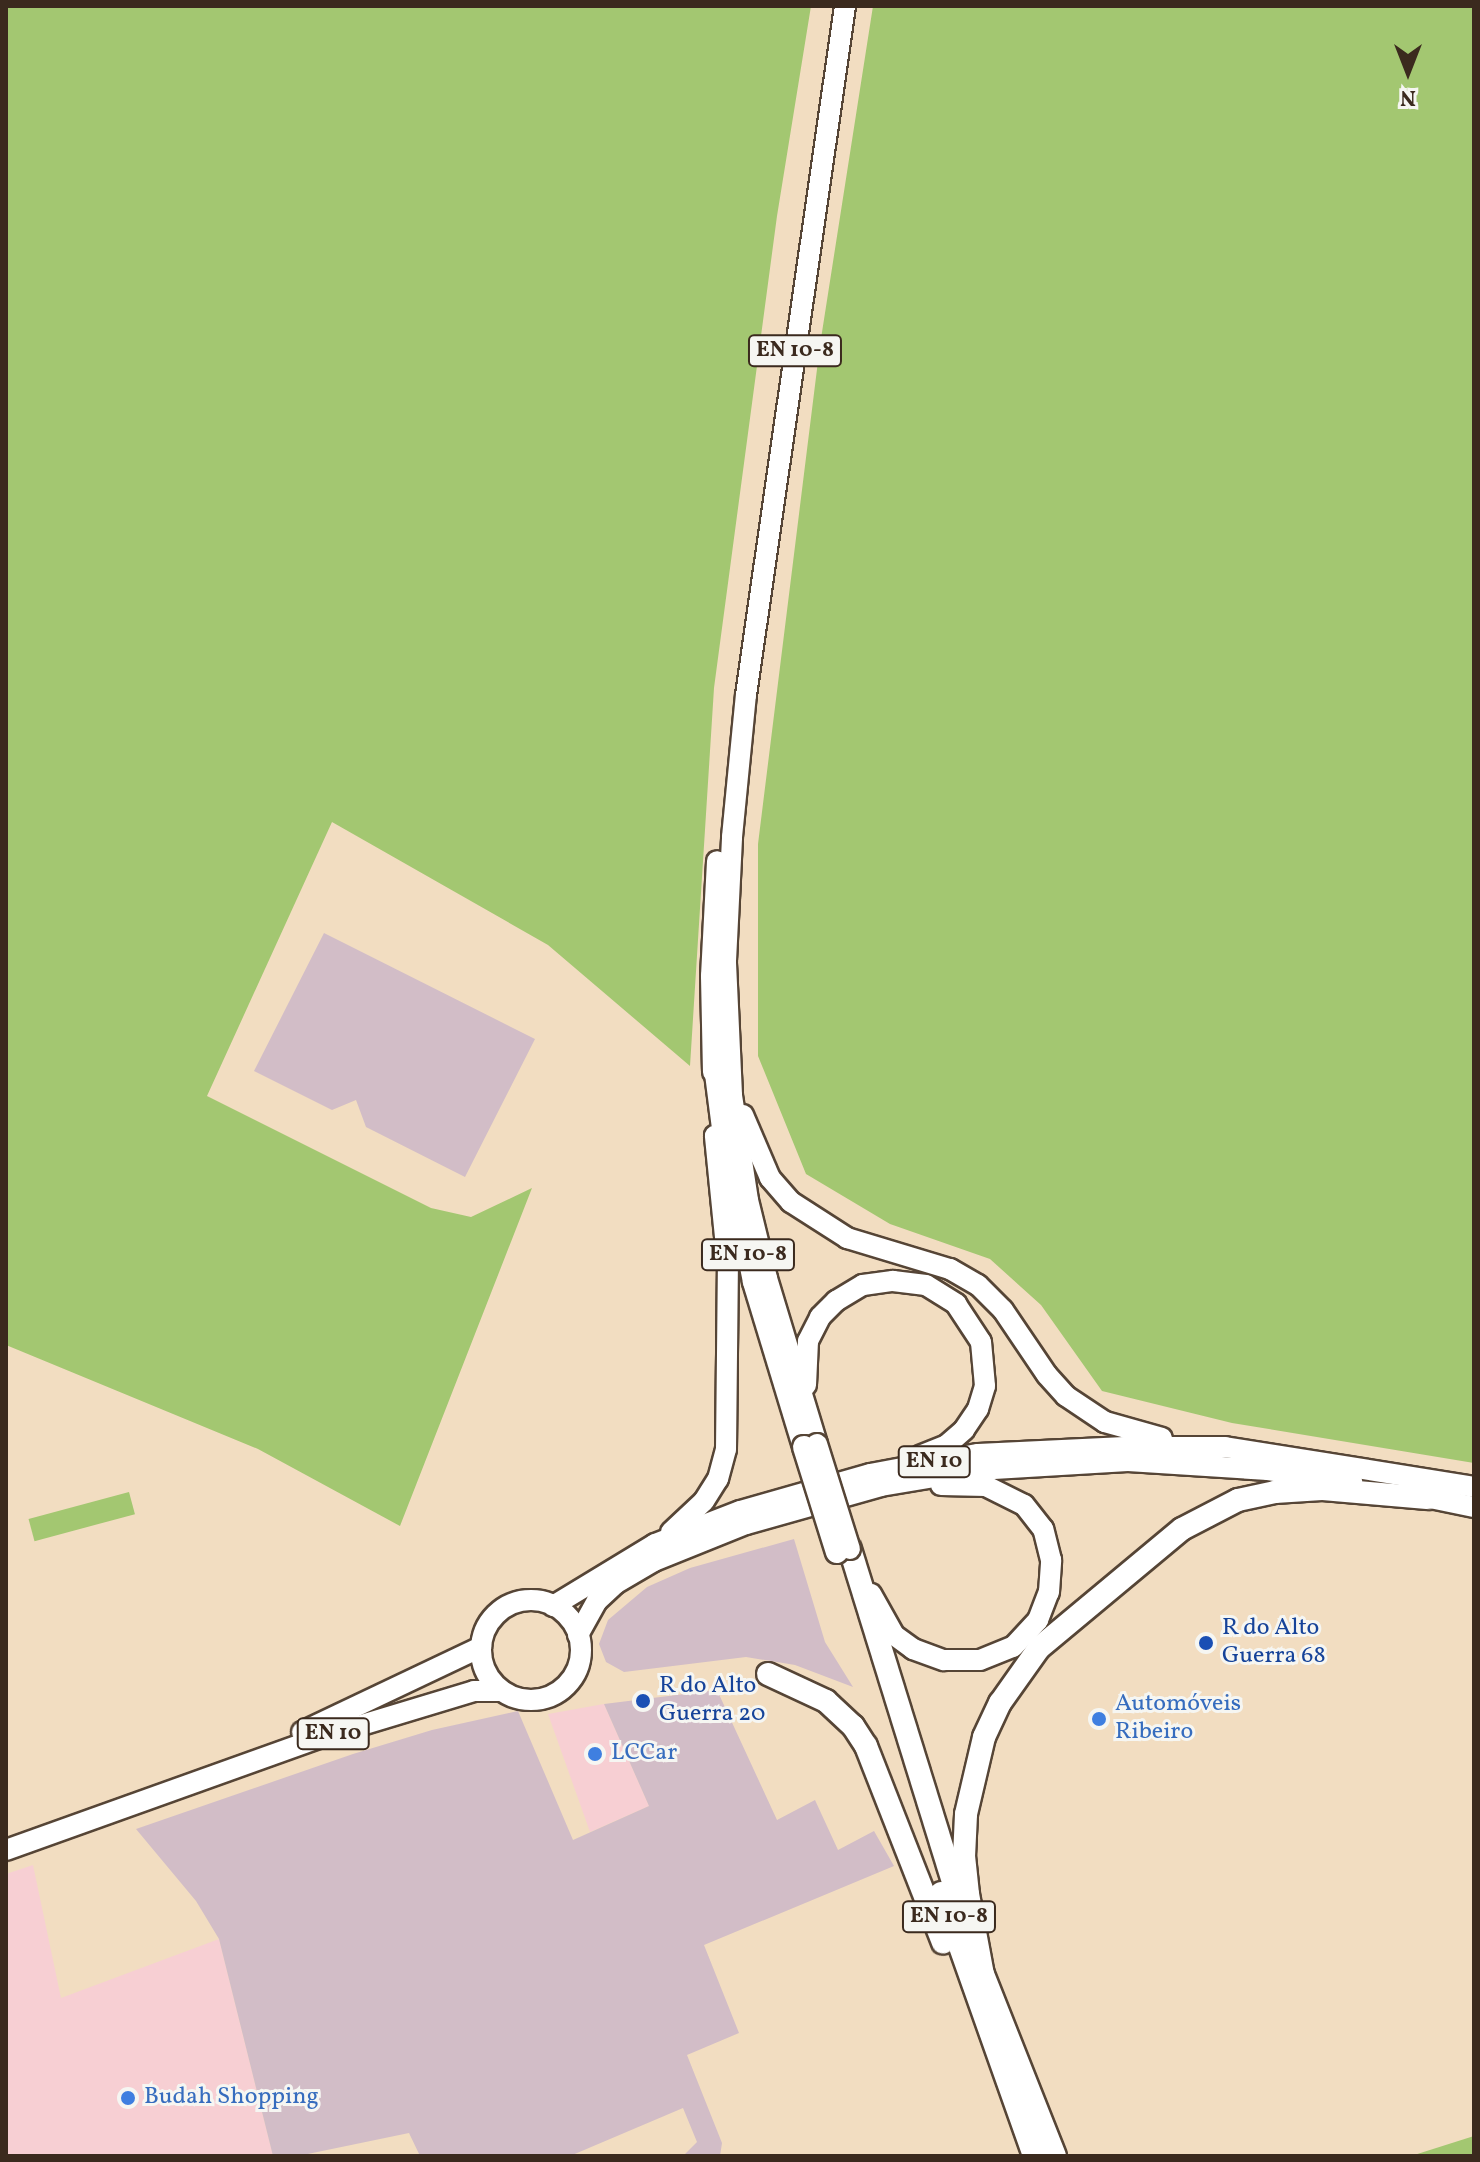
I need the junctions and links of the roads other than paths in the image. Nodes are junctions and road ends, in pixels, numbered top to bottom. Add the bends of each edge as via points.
1 (845, 6) edge
2 (722, 1057) junction
3 (811, 1445) junction
4 (1225, 1447) junction
5 (876, 1480) junction
6 (1474, 1487) edge
7 (1428, 1498) junction
8 (1474, 1507) edge
9 (655, 1544) junction
10 (843, 1550) junction
11 (553, 1606) junction
12 (578, 1635) junction
13 (481, 1647) junction
14 (768, 1674) dead end
15 (502, 1691) junction
16 (911, 1773) junction
17 (166, 1790) junction
18 (6, 1850) edge
19 (983, 1975) junction
20 (997, 2057) junction
21 (1034, 2156) edge
22 (1055, 2156) edge

1 - 2 main road, EN 10-8 via 746,695 722,807 711,976
2 - 3 highway, EN 10-8 via 723,1128 754,1282
2 - 4 main road via 752,1142 770,1178 791,1202 847,1238 925,1260 978,1285 1003,1310 1047,1375 1089,1413 1128,1431
2 - 9 main road via 711,1093 728,1267 726,1449 718,1479 704,1501
3 - 5 main road via 804,1369 808,1341 820,1317 863,1285 926,1285 956,1304 981,1342 985,1386 978,1409 947,1445
3 - 10 highway, EN 10-8, bridge
4 - 5 main road, EN 10 via 978,1454
4 - 6 main road, EN 10
5 - 7 main road, EN 10 via 1128,1461 1268,1470
5 - 9 main road, EN 10 via 740,1511
5 - 10 main road via 986,1486 1024,1505 1043,1529 1051,1560 1049,1592 1038,1620 1013,1647 980,1660 944,1660 913,1649 894,1635
5 - 12 main road, EN 10 via 654,1561 597,1601
7 - 8 main road, EN 10
7 - 19 highway via 1322,1489 1238,1500 1182,1529 1039,1648 1016,1677 984,1737 966,1814 964,1857
9 - 11 main road, EN 10
10 - 16 highway, EN 10-8
11 - 12 main road
11 - 13 main road via 530,1601 502,1610 484,1633
12 - 15 main road via 578,1666 557,1693 532,1700
13 - 15 main road via 484,1667
13 - 17 main road, EN 10 via 330,1720
14 - 20 highway via 826,1701 866,1746 979,2030
15 - 17 main road, EN 10 via 474,1691
16 - 19 highway, EN 10-8
16 - 20 highway, EN 10-8
17 - 18 main road, EN 10
19 - 22 highway, EN 10-8
20 - 21 highway, EN 10-8

